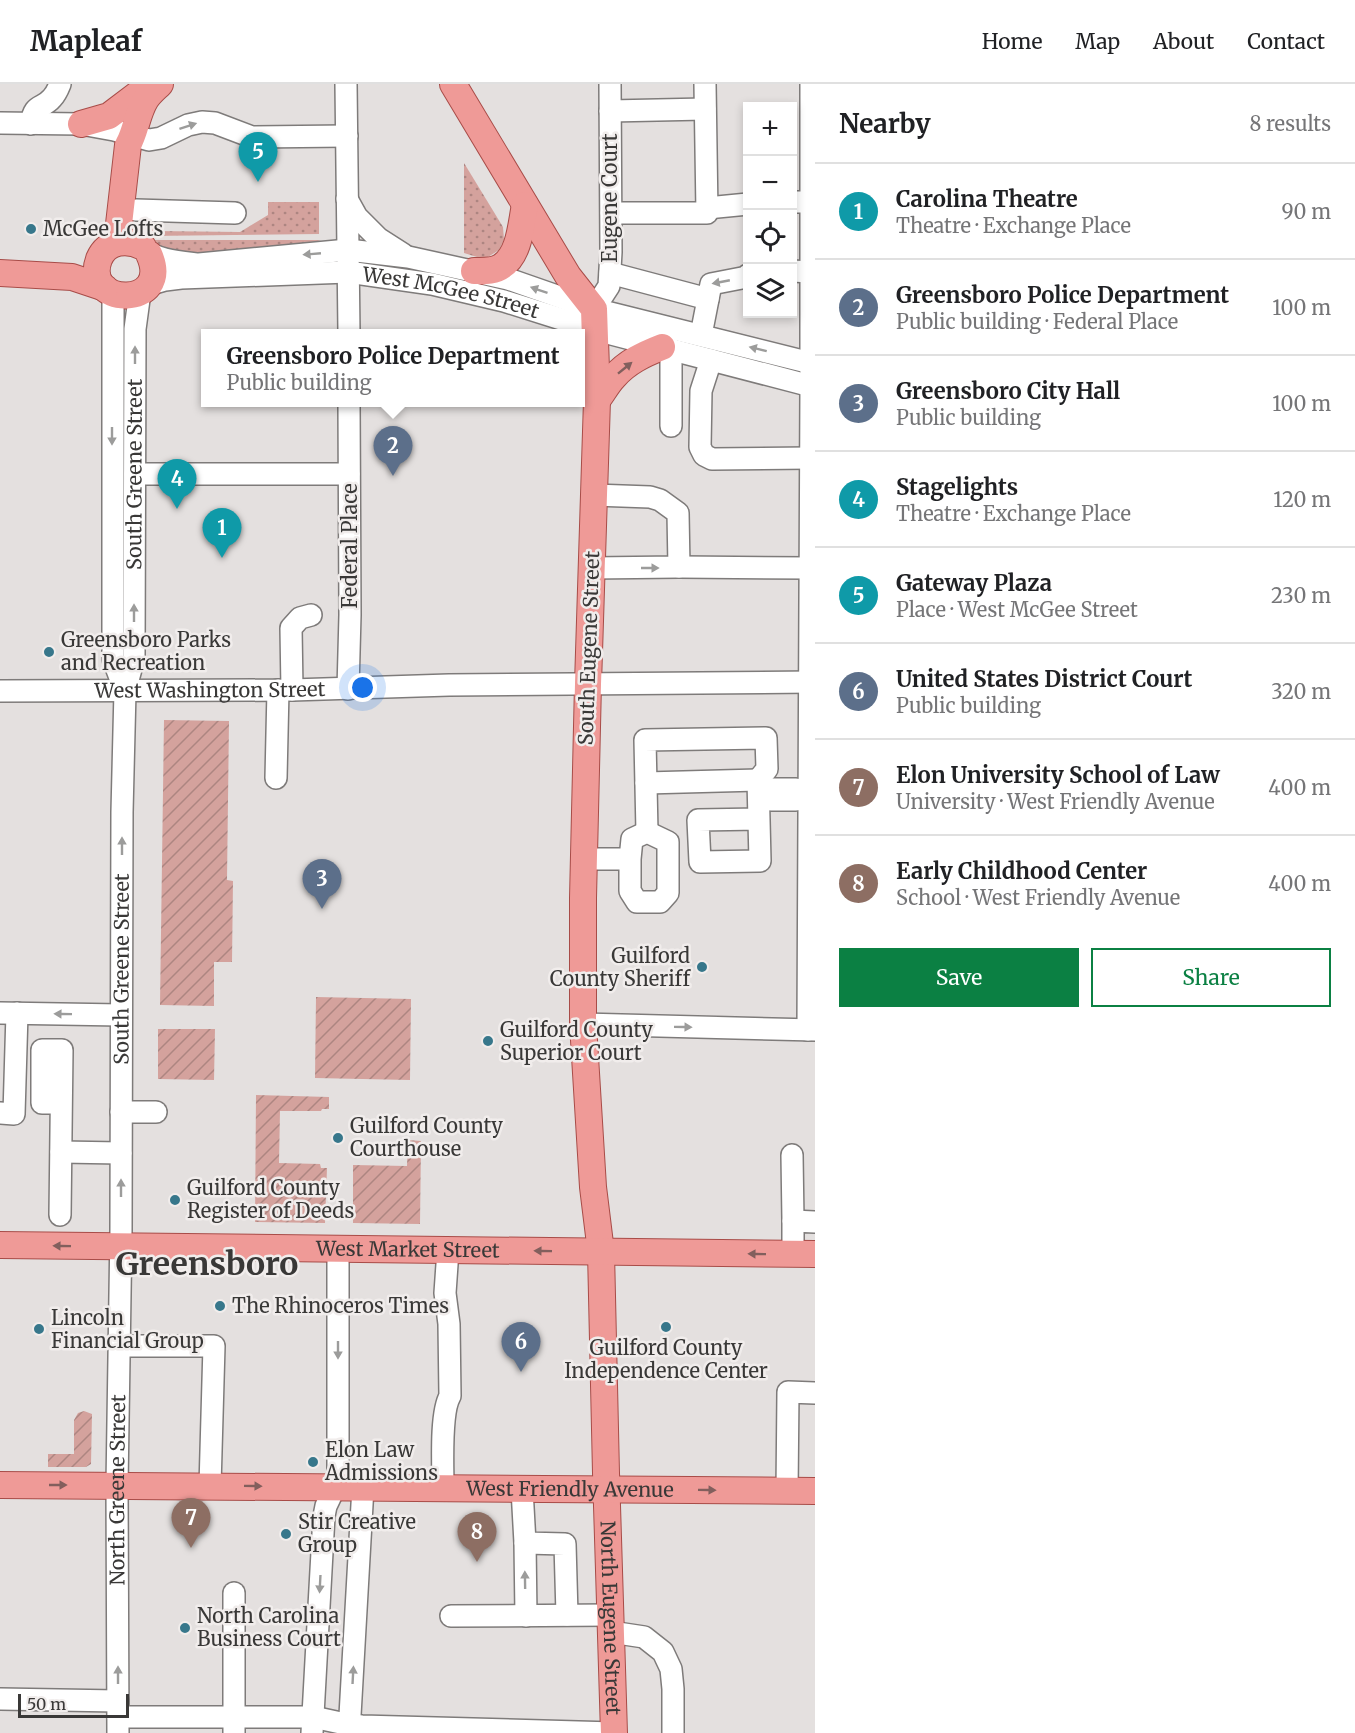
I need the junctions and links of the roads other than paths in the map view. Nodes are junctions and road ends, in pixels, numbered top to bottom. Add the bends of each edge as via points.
1 (60, 84) edge
2 (159, 84) edge
3 (346, 84) edge
4 (453, 84) edge
5 (610, 84) edge
6 (705, 84) edge
7 (811, 84) edge
8 (705, 109) junction
9 (610, 111) junction
10 (0, 123) edge
11 (31, 124) junction
12 (81, 124) junction
13 (813, 124) edge
14 (347, 135) junction
15 (133, 136) junction
16 (807, 197) edge
17 (347, 199) junction
18 (743, 204) edge
19 (525, 205) junction
20 (707, 208) junction
21 (136, 210) junction
22 (235, 213) dead end
23 (611, 213) junction
24 (108, 249) junction
25 (348, 250) junction
26 (146, 251) junction
27 (408, 257) junction
28 (0, 262) edge
29 (474, 271) junction
30 (802, 271) edge
31 (348, 272) junction
32 (0, 273) edge
33 (610, 273) junction
34 (743, 278) edge
35 (144, 289) junction
36 (109, 291) junction
37 (708, 299) junction
38 (595, 319) junction
39 (349, 329) edge
40 (701, 335) junction
41 (667, 348) junction
42 (711, 360) junction
43 (813, 363) edge
44 (813, 387) edge
45 (597, 400) junction
46 (350, 407) edge
47 (671, 426) dead end
48 (811, 458) junction
49 (135, 474) junction
50 (349, 474) junction
51 (594, 495) junction
52 (680, 567) junction
53 (591, 568) junction
54 (810, 568) junction
55 (812, 603) edge
56 (311, 615) dead end
57 (812, 682) edge
58 (588, 684) junction
59 (348, 688) junction
60 (285, 690) junction
61 (0, 691) edge
62 (125, 691) junction
63 (276, 778) dead end
64 (646, 783) junction
65 (762, 789) junction
66 (809, 794) edge
67 (759, 819) dead end
68 (812, 831) edge
69 (647, 832) junction
70 (584, 859) junction
71 (630, 859) junction
72 (8, 1013) edge
73 (121, 1015) junction
74 (583, 1024) junction
75 (812, 1030) edge
76 (61, 1103) dead end
77 (121, 1112) junction
78 (156, 1112) dead end
79 (0, 1113) edge
80 (61, 1146) junction
81 (121, 1146) junction
82 (792, 1155) dead end
83 (60, 1215) dead end
84 (805, 1222) edge
85 (0, 1245) edge
86 (121, 1247) junction
87 (338, 1249) junction
88 (448, 1250) junction
89 (601, 1252) junction
90 (804, 1254) edge
91 (120, 1346) junction
92 (815, 1393) edge
93 (0, 1485) edge
94 (117, 1485) junction
95 (210, 1486) junction
96 (335, 1487) junction
97 (363, 1487) junction
98 (443, 1488) junction
99 (522, 1489) junction
100 (606, 1489) junction
101 (787, 1491) junction
102 (815, 1491) edge
103 (525, 1543) junction
104 (234, 1593) dead end
105 (567, 1615) junction
106 (451, 1616) dead end
107 (526, 1616) junction
108 (611, 1624) junction
109 (0, 1699) edge
110 (118, 1717) edge
111 (234, 1725) edge
112 (312, 1725) edge
113 (349, 1729) edge
114 (614, 1733) edge
115 (674, 1733) edge

1 - 11 street via 51,100 32,113
2 - 12 main road via 109,116
2 - 15 main road via 148,97
3 - 14 street
4 - 19 main road
5 - 9 street, Eugene Court
6 - 8 street
7 - 13 street
8 - 9 street
8 - 20 street
9 - 23 street, Eugene Court
10 - 11 street
11 - 12 street
12 - 15 street
13 - 16 street
15 -> 14 street via 161,138 202,122 252,137
14 - 17 street
15 - 21 main road via 140,160
15 - 24 main road via 128,146 117,235
16 - 30 street
17 - 25 street
17 - 27 street via 357,217 378,238
18 - 20 street
19 - 29 main road via 510,258 501,267
19 - 38 main road
20 - 23 street via 707,213
21 - 22 street
21 - 26 main road via 138,234
23 - 33 street, Eugene Court
24 - 26 main road via 126,241
24 - 28 main road via 73,261
24 - 36 main road via 99,260 98,275
25 -> 26 street, West McGee Street via 212,264 181,262
25 - 27 street, West McGee Street
25 - 31 street
26 - 35 main road via 153,271
27 - 29 street, West McGee Street
38 -> 29 street, West McGee Street via 508,279
30 - 43 street
31 - 35 street, West McGee Street via 181,278
31 - 38 street, West McGee Street via 432,284
31 - 39 street
32 - 36 main road via 72,277
33 - 37 street
33 - 38 street, Eugene Court via 609,286
34 -> 37 street via 711,284
35 - 36 main road via 126,297
49 -> 35 street, South Greene Street via 135,329
36 -> 62 street, South Greene Street via 113,659
37 - 40 street
38 - 40 street, West McGee Street
38 - 41 street, West McGee Street
38 - 45 main road, South Eugene Street
43 -> 40 street, West McGee Street
41 - 42 street, West McGee Street
45 -> 41 main road via 614,377 638,357
41 - 47 street
42 - 44 street, West McGee Street
42 - 48 street via 701,391 700,447 704,455 712,459
43 - 44 street
44 - 48 street
45 - 51 main road, South Eugene Street
46 - 50 street, Federal Place
48 - 54 street
49 - 50 street
62 -> 49 street, South Greene Street via 134,658
50 - 59 street, Federal Place
51 - 52 street via 650,497 678,513
51 - 53 main road, South Eugene Street
53 -> 52 street
52 - 54 street
53 - 58 main road, South Eugene Street
54 - 55 street
55 - 57 street
56 - 60 street via 300,618 291,628
57 - 58 street, West Washington Street
57 - 66 street
58 - 59 street, West Washington Street
58 - 70 main road, South Eugene Street
59 - 60 street, West Washington Street
60 - 62 street, West Washington Street
60 - 63 street
61 - 62 street, West Washington Street
73 -> 62 street, South Greene Street
64 - 65 street
64 - 65 street via 645,740 766,738 767,769
64 - 69 street
65 - 66 street via 771,800 796,800
65 - 67 street
66 - 68 street
68 - 75 street
69 - 71 street via 632,839
69 - 71 street via 668,842 668,893 660,902 637,902 630,891
70 - 71 street
70 - 74 main road, South Eugene Street
73 -> 72 street
72 - 79 street via 14,1114
73 - 77 street, South Greene Street
74 -> 75 street
74 - 89 main road, South Eugene Street
76 - 80 street
77 - 78 street
77 - 81 street, South Greene Street
80 - 81 street
80 - 83 street
86 -> 81 street, South Greene Street
82 - 84 street
84 - 90 street
86 -> 85 main road, West Market Street
86 - 87 main road, West Market Street
86 - 91 street, North Greene Street
87 - 88 main road, West Market Street
87 -> 96 street
89 -> 88 main road, West Market Street
88 - 98 street via 445,1293 450,1396 444,1424
90 -> 89 main road, West Market Street
89 - 100 main road, North Eugene Street
91 - 94 street, North Greene Street
91 - 95 street via 214,1346
92 - 101 street via 788,1392
93 -> 94 main road, West Friendly Avenue
94 - 95 main road, West Friendly Avenue
110 -> 94 street, North Greene Street
95 -> 96 main road, West Friendly Avenue
96 - 97 main road, West Friendly Avenue
96 -> 112 street via 324,1516
97 - 98 main road, West Friendly Avenue
113 -> 97 street
98 - 99 main road, West Friendly Avenue
99 - 100 main road, West Friendly Avenue
99 - 103 street
100 -> 101 main road, West Friendly Avenue
100 - 108 main road, North Eugene Street
101 - 102 main road, West Friendly Avenue
103 - 105 street via 565,1544
107 -> 103 street
104 - 111 street
105 - 107 street
105 - 108 street
106 - 107 street
108 - 114 main road, North Eugene Street
108 - 115 street via 644,1637 663,1652 671,1669
109 - 110 street
110 - 111 street
111 - 112 street
112 - 113 street
113 - 114 street

